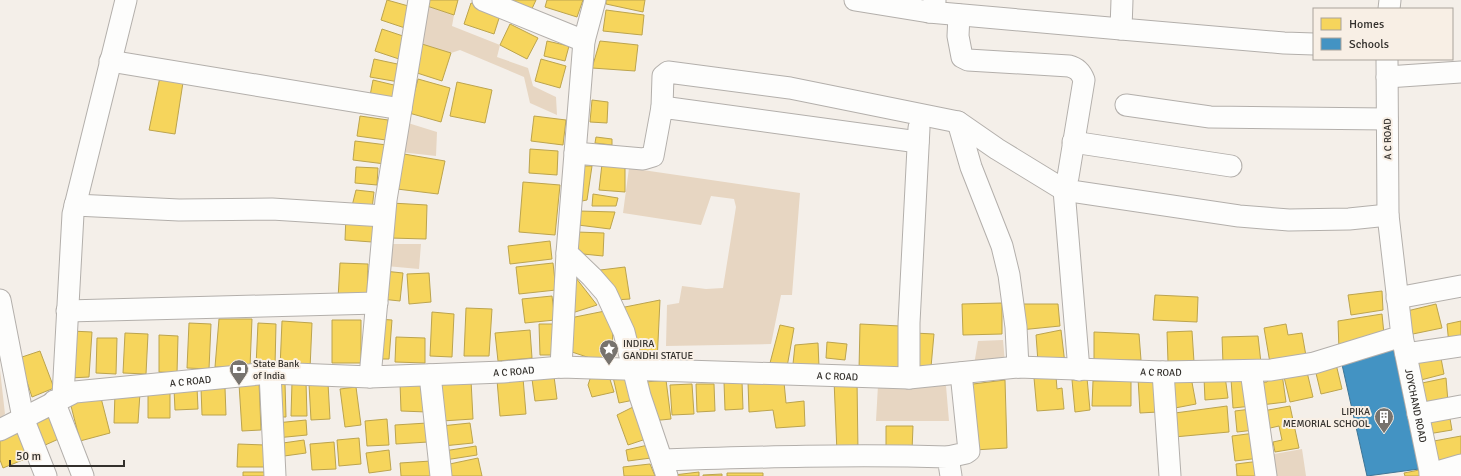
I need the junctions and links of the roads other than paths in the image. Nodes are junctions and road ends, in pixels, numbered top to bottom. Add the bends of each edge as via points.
1 (126, 0) edge
2 (419, 0) edge
3 (483, 0) edge
4 (595, 0) edge
5 (854, 0) edge
6 (1122, 0) edge
7 (932, 6) edge
8 (959, 15) junction
9 (1121, 29) junction
10 (584, 41) junction
11 (1313, 44) edge
12 (110, 61) junction
13 (1387, 68) edge
14 (1461, 72) edge
15 (1126, 105) dead end
16 (662, 107) junction
17 (401, 109) junction
18 (920, 113) junction
19 (1387, 119) junction
20 (958, 122) junction
21 (918, 142) junction
22 (1073, 142) junction
23 (575, 153) junction
24 (1231, 166) dead end
25 (1064, 190) junction
26 (75, 205) junction
27 (1388, 215) junction
28 (384, 216) junction
29 (567, 253) junction
30 (1461, 286) edge
31 (1397, 298) junction
32 (0, 300) edge
33 (377, 303) junction
34 (67, 311) junction
35 (1404, 345) junction
36 (1461, 346) edge
37 (561, 367) junction
38 (1018, 367) junction
39 (633, 370) junction
40 (1080, 370) junction
41 (1251, 371) junction
42 (1163, 372) junction
43 (270, 373) junction
44 (961, 373) junction
45 (430, 375) junction
46 (370, 377) junction
47 (909, 378) junction
48 (58, 399) junction
49 (1461, 406) edge
50 (1418, 414) junction
51 (23, 418) junction
52 (0, 430) edge
53 (950, 466) edge
54 (1461, 466) edge
55 (665, 468) edge
56 (1430, 475) edge
57 (46, 476) edge
58 (83, 476) edge
59 (275, 476) edge
60 (441, 476) edge
61 (1170, 476) edge
62 (1266, 476) edge

1 - 12 street
2 - 17 street
3 - 10 street
4 - 10 street
5 - 7 street
6 - 9 street
7 - 8 street
8 - 9 street
8 - 22 street via 959,47 962,57 968,60 1069,66 1082,74 1084,80
9 - 11 street
10 - 23 street
12 - 17 street
12 - 26 street
13 - 14 street
13 - 19 street, A C ROAD
15 - 19 street via 1210,117
16 - 18 street via 663,76 672,72 790,88
16 - 21 street
16 - 23 street via 653,156 643,159
17 - 28 street
18 - 20 street
18 - 21 street
19 - 27 street, A C ROAD
20 - 25 street
20 - 38 street via 971,167 1002,246 1016,327
21 - 47 street via 909,323
22 - 24 street
22 - 25 street
23 - 29 street
25 - 27 street via 1239,216 1290,220
25 - 40 street
26 - 28 street via 180,210 272,209
26 - 34 street
27 - 31 street, A C ROAD
28 - 33 street
29 - 37 street
29 - 39 street via 606,293 624,332
30 - 31 street
31 - 35 street, A C ROAD
32 - 51 street
33 - 34 street
33 - 46 street
34 - 48 street
35 - 36 street
35 - 41 street, A C ROAD via 1314,363
35 - 50 street, JOYCHAND ROAD
37 - 39 street, A C ROAD
37 - 45 street, A C ROAD
38 - 40 street, A C ROAD
38 - 44 street, A C ROAD
39 - 47 street, A C ROAD
39 - 55 street
40 - 42 street, A C ROAD
41 - 42 street, A C ROAD
41 - 62 street
42 - 61 street
43 - 46 street, A C ROAD
43 - 48 street, A C ROAD via 75,392
43 - 59 street
44 - 47 street, A C ROAD
44 - 53 street via 969,451
45 - 46 street, A C ROAD
45 - 60 street
48 - 51 street, A C ROAD
48 - 58 street
49 - 50 street
50 - 56 street, JOYCHAND ROAD
51 - 52 street, A C ROAD
51 - 57 street
53 - 55 street via 794,456
54 - 56 street

